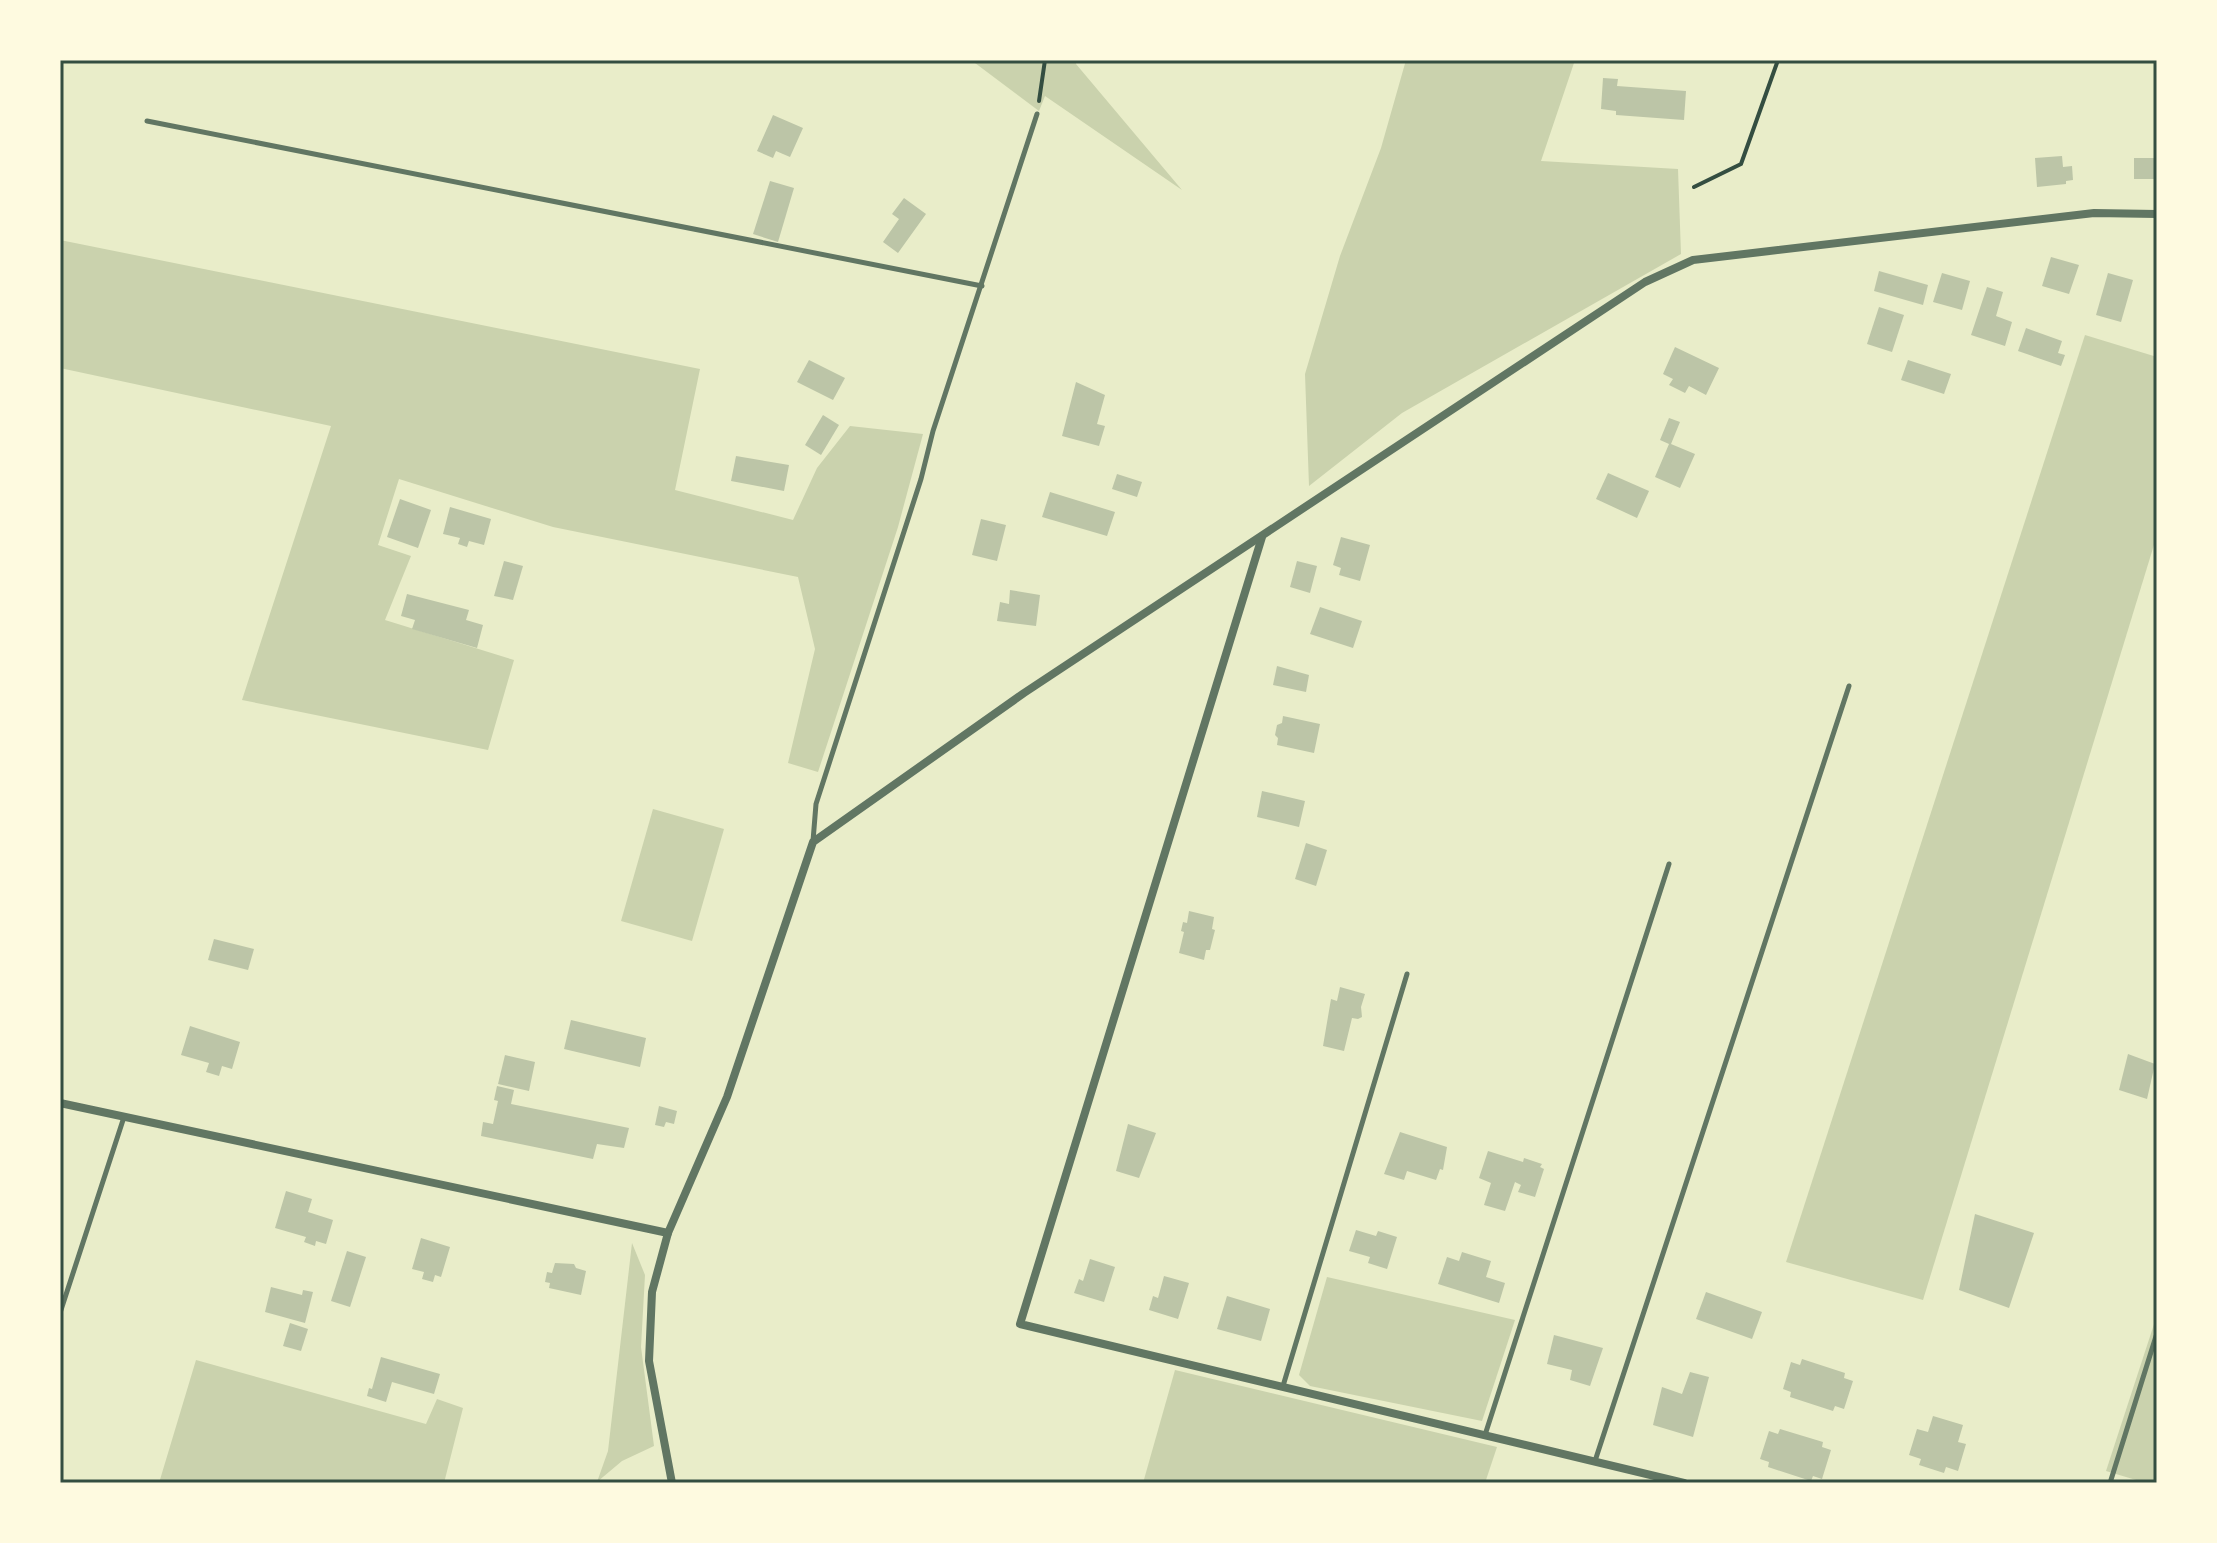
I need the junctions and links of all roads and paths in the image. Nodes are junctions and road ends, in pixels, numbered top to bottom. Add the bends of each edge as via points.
1 (1045, 60) edge
2 (1778, 60) edge
3 (1037, 114) joint
4 (147, 121) dead end
5 (1694, 187) dead end
6 (2157, 214) edge
7 (982, 286) junction
8 (1262, 536) junction
9 (1849, 686) dead end
10 (813, 842) junction
11 (1669, 864) dead end
12 (1407, 974) dead end
13 (60, 1103) edge
14 (124, 1117) junction
15 (668, 1233) junction
16 (60, 1313) edge
17 (2157, 1333) edge
18 (1283, 1386) junction
19 (1485, 1435) junction
20 (1595, 1462) junction
21 (672, 1483) edge
22 (1684, 1483) edge
23 (2110, 1483) edge

1 - 3 path
2 - 5 path via 1741,164
3 - 7 lane
4 - 7 lane
6 - 8 street via 2094,213 1693,260 1621,297
7 - 10 lane via 816,804
8 - 10 street via 1024,693
8 - 18 street via 1020,1324
9 - 20 lane
10 - 15 street via 727,1097
11 - 19 lane
12 - 18 lane
13 - 14 street
14 - 15 street
14 - 16 lane
15 - 21 street via 652,1292 649,1361
17 - 23 lane
18 - 19 street
19 - 20 street
20 - 22 street

